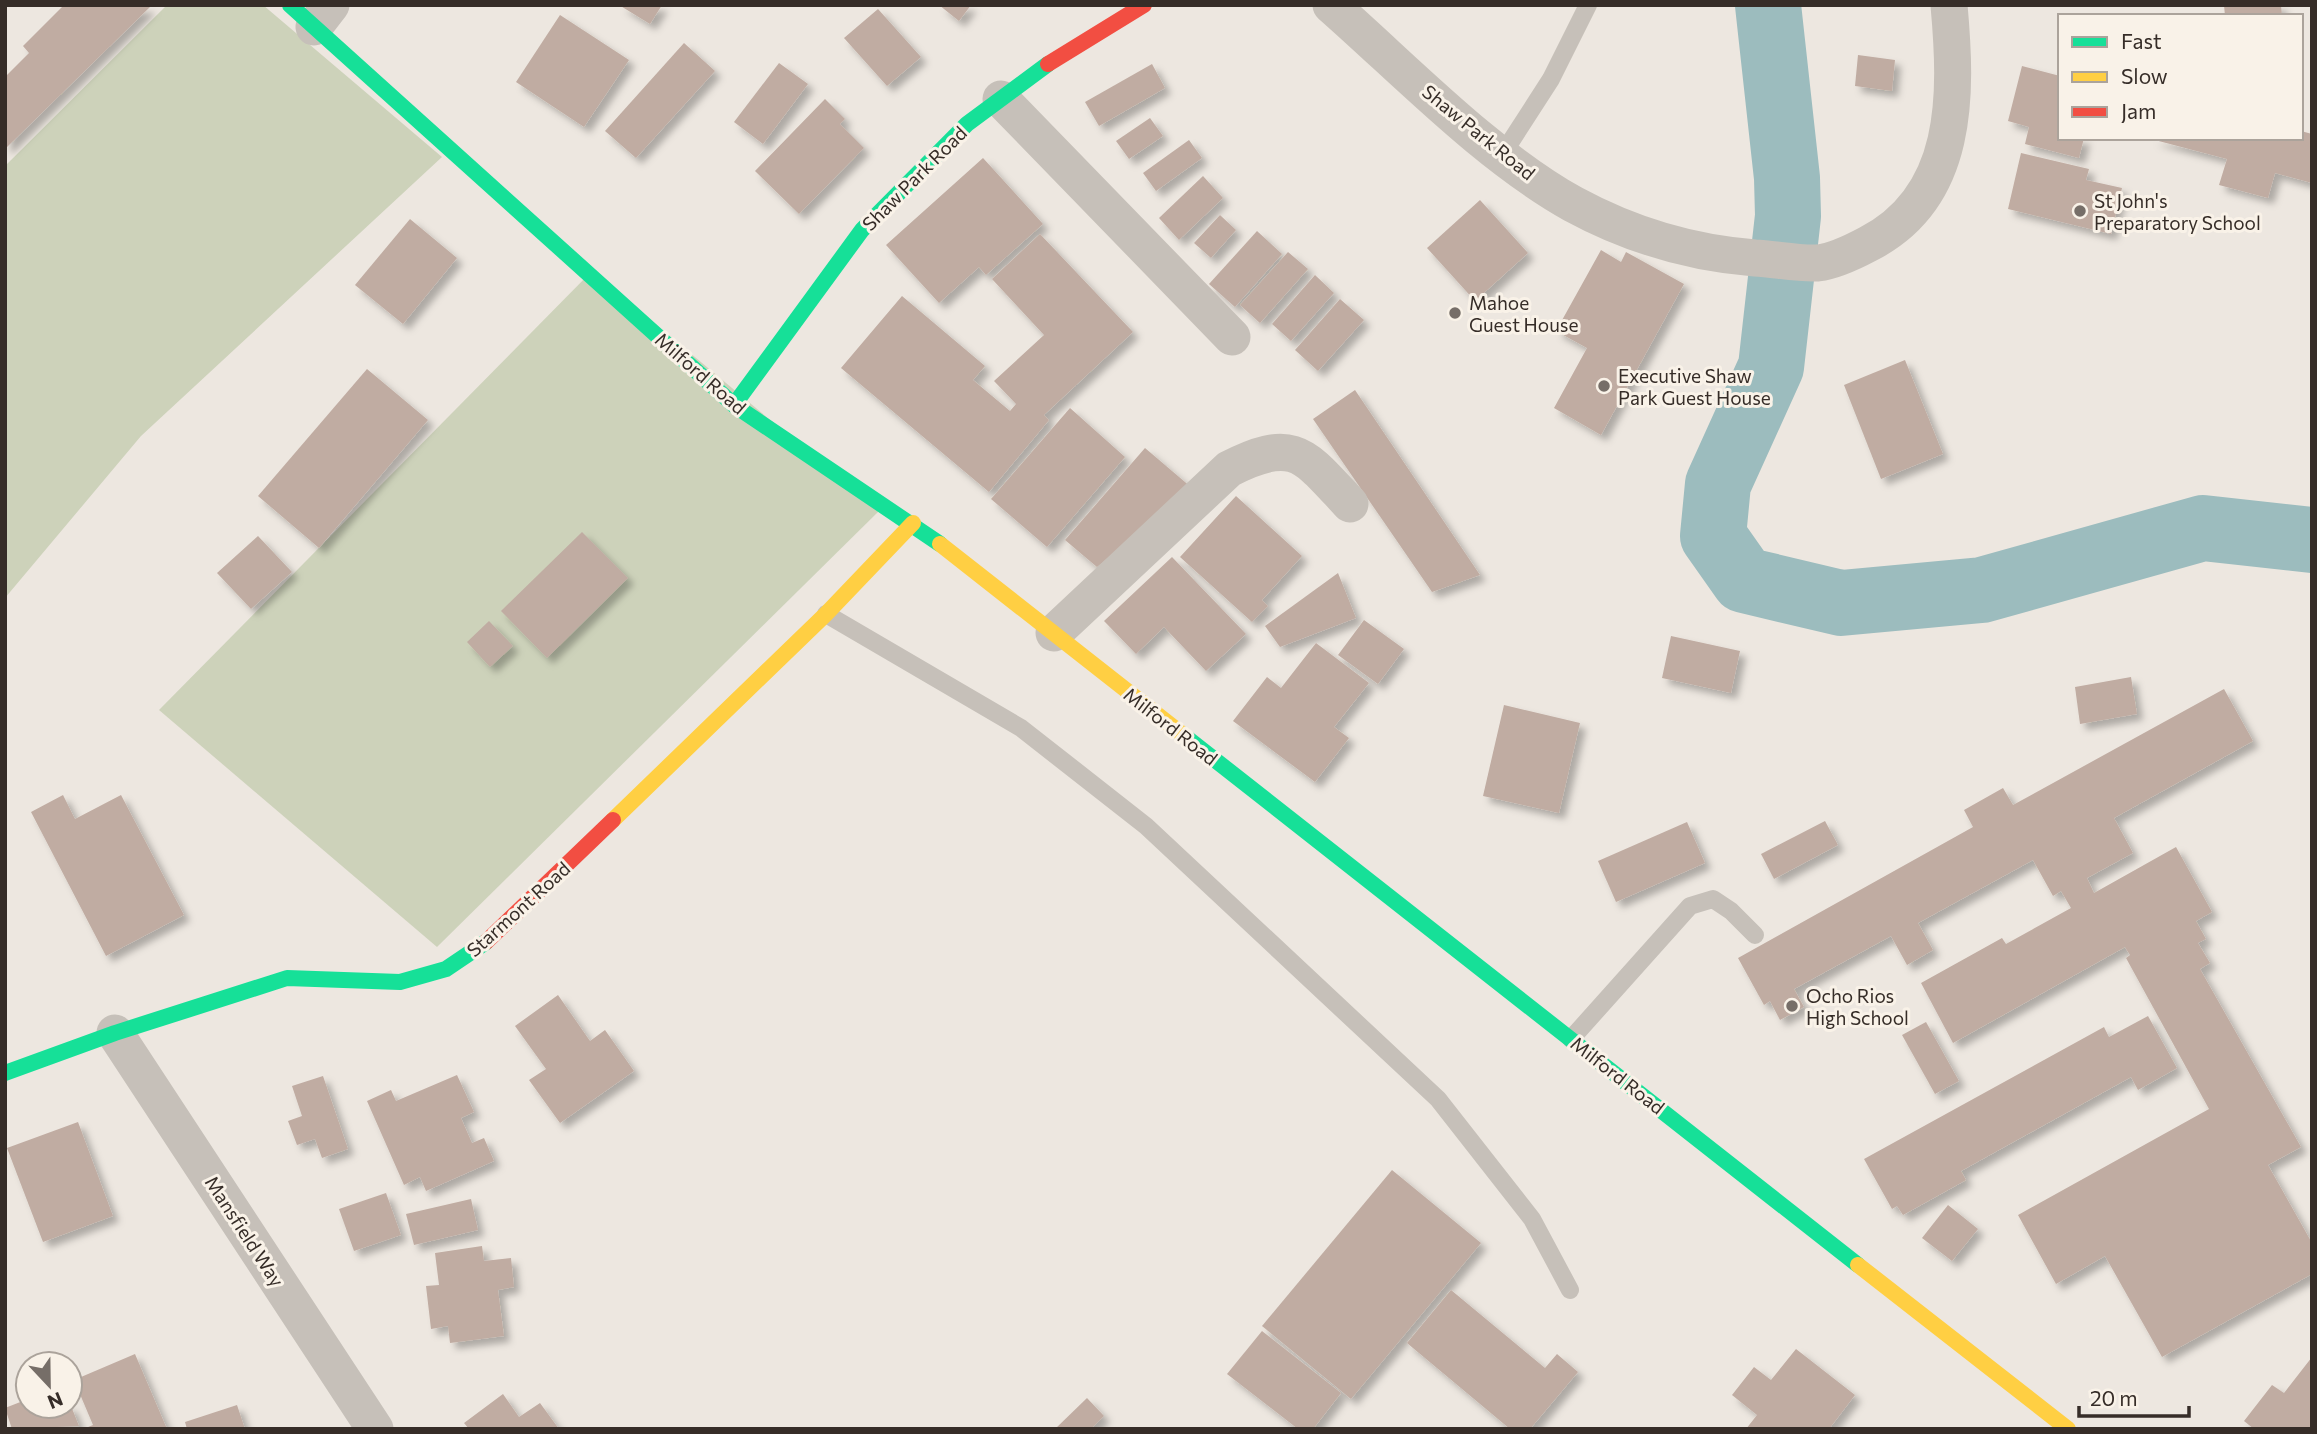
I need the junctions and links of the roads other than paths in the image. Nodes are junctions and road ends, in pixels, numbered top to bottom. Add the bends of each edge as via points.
1 (1144, 5) edge
2 (1331, 5) edge
3 (1588, 5) edge
4 (1949, 5) edge
5 (312, 12) edge
6 (1001, 99) junction
7 (1502, 155) junction
8 (1232, 337) dead end
9 (734, 405) junction
10 (1350, 504) dead end
11 (913, 523) junction
12 (826, 614) junction
13 (1054, 633) junction
14 (1755, 935) dead end
15 (116, 1033) junction
16 (1571, 1039) junction
17 (5, 1073) edge
18 (1570, 1290) dead end
19 (375, 1429) edge
20 (2068, 1429) edge

1 - 6 main road, Shaw Park Road via 1074,46
2 - 7 street, Shaw Park Road
3 - 7 lane via 1551,79
4 - 7 street, Shaw Park Road via 1952,117 1930,185 1903,220 1850,253 1819,262 1735,256 1627,231 1571,202
5 - 9 main road, Milford Road
6 - 8 street
6 - 9 main road, Shaw Park Road via 967,124 862,230
9 - 11 main road, Milford Road
10 - 13 street via 1313,464 1294,452 1252,457 1229,469
11 - 12 main road, Starmont Road
11 - 13 main road, Milford Road
12 - 15 main road, Starmont Road via 482,946 446,969 400,982 288,978
12 - 18 lane via 1021,728 1146,827 1438,1099 1532,1219
13 - 16 main road, Milford Road
14 - 16 lane via 1713,899 1690,906
15 - 17 main road, Starmont Road
15 - 19 street, Mansfield Way
16 - 20 main road, Milford Road

